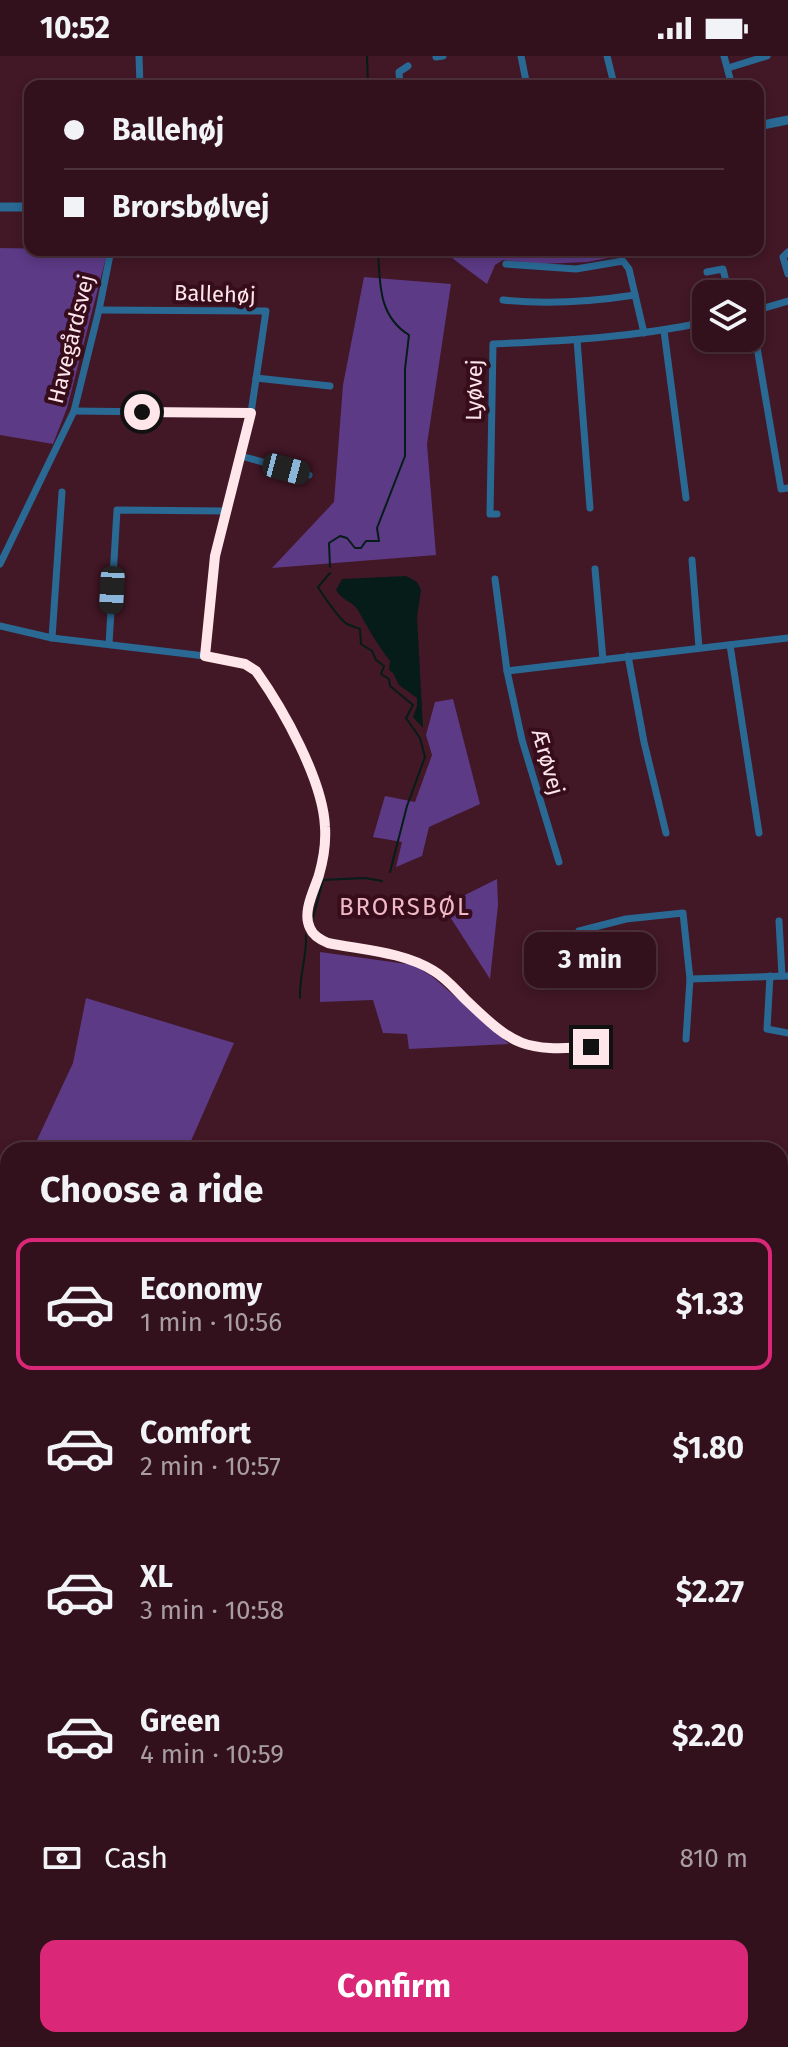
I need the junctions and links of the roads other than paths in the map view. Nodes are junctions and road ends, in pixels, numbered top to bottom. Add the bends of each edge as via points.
1 (139, 56) edge
2 (521, 56) edge
3 (607, 56) edge
4 (724, 56) edge
5 (767, 56) edge
6 (408, 66) dead end
7 (728, 68) junction
8 (140, 80) edge
9 (400, 80) edge
10 (526, 80) edge
11 (613, 80) edge
12 (731, 80) edge
13 (788, 120) edge
14 (764, 125) edge
15 (0, 207) edge
16 (24, 207) edge
17 (788, 252) edge
18 (110, 256) edge
19 (506, 264) dead end
20 (707, 272) dead end
21 (788, 274) edge
22 (726, 280) edge
23 (635, 295) junction
24 (503, 300) dead end
25 (788, 301) edge
26 (764, 308) edge
27 (99, 310) junction
28 (692, 325) edge
29 (664, 331) junction
30 (644, 333) junction
31 (577, 340) junction
32 (757, 352) edge
33 (256, 378) junction
34 (330, 386) dead end
35 (74, 411) junction
36 (251, 413) junction
37 (241, 456) junction
38 (309, 475) dead end
39 (788, 488) edge
40 (62, 492) dead end
41 (686, 498) dead end
42 (590, 508) dead end
43 (225, 511) junction
44 (497, 514) dead end
45 (692, 560) dead end
46 (0, 564) edge
47 (595, 569) dead end
48 (495, 579) dead end
49 (0, 626) edge
50 (52, 638) junction
51 (788, 638) edge
52 (109, 644) junction
53 (730, 645) junction
54 (699, 648) junction
55 (205, 656) junction
56 (628, 656) junction
57 (603, 660) junction
58 (507, 671) junction
59 (666, 833) dead end
60 (759, 833) dead end
61 (559, 862) dead end
62 (779, 921) dead end
63 (579, 931) dead end
64 (770, 976) junction
65 (785, 976) edge
66 (690, 979) junction
67 (788, 1033) edge
68 (686, 1039) dead end
69 (591, 1047) dead end

1 - 8 street
2 - 10 street
3 - 11 street
4 - 7 street
5 - 7 street
6 - 9 street via 399,72
7 - 12 street
13 - 14 street
15 - 16 street
17 - 21 street via 783,257
18 - 27 street, Havegårdsvej
19 - 23 street via 576,269 623,261
20 - 22 street via 723,269
23 - 24 street via 581,303
23 - 30 street
25 - 26 street
27 - 33 street, Ballehøj via 266,311
27 - 35 street, Havegårdsvej
28 - 29 street, Lyøvej
29 - 30 street, Lyøvej
29 - 41 street
30 - 31 street, Lyøvej
31 - 42 street
31 - 44 street, Lyøvej via 493,344 490,514
32 - 39 street via 781,489
33 - 34 street
33 - 36 street, Ballehøj
35 - 36 street
35 - 46 street, Havegårdsvej
36 - 37 street, Ballehøj
37 - 38 street
37 - 43 street, Ballehøj
40 - 50 street
43 - 52 street via 117,510
43 - 55 street, Ballehøj via 210,587
45 - 54 street
47 - 57 street
48 - 58 street, Ærøvej
49 - 50 street
50 - 52 street
51 - 53 street
52 - 55 street
53 - 54 street
53 - 60 street
54 - 56 street
55 - 69 street via 256,671 298,741 325,827 307,914 317,938 415,961 437,973 502,1033 523,1044 548,1050
56 - 57 street
56 - 59 street
57 - 58 street
58 - 61 street, Ærøvej
62 - 65 street
63 - 66 street via 683,913
64 - 65 street
64 - 66 street
64 - 67 street via 767,1029
66 - 68 street

